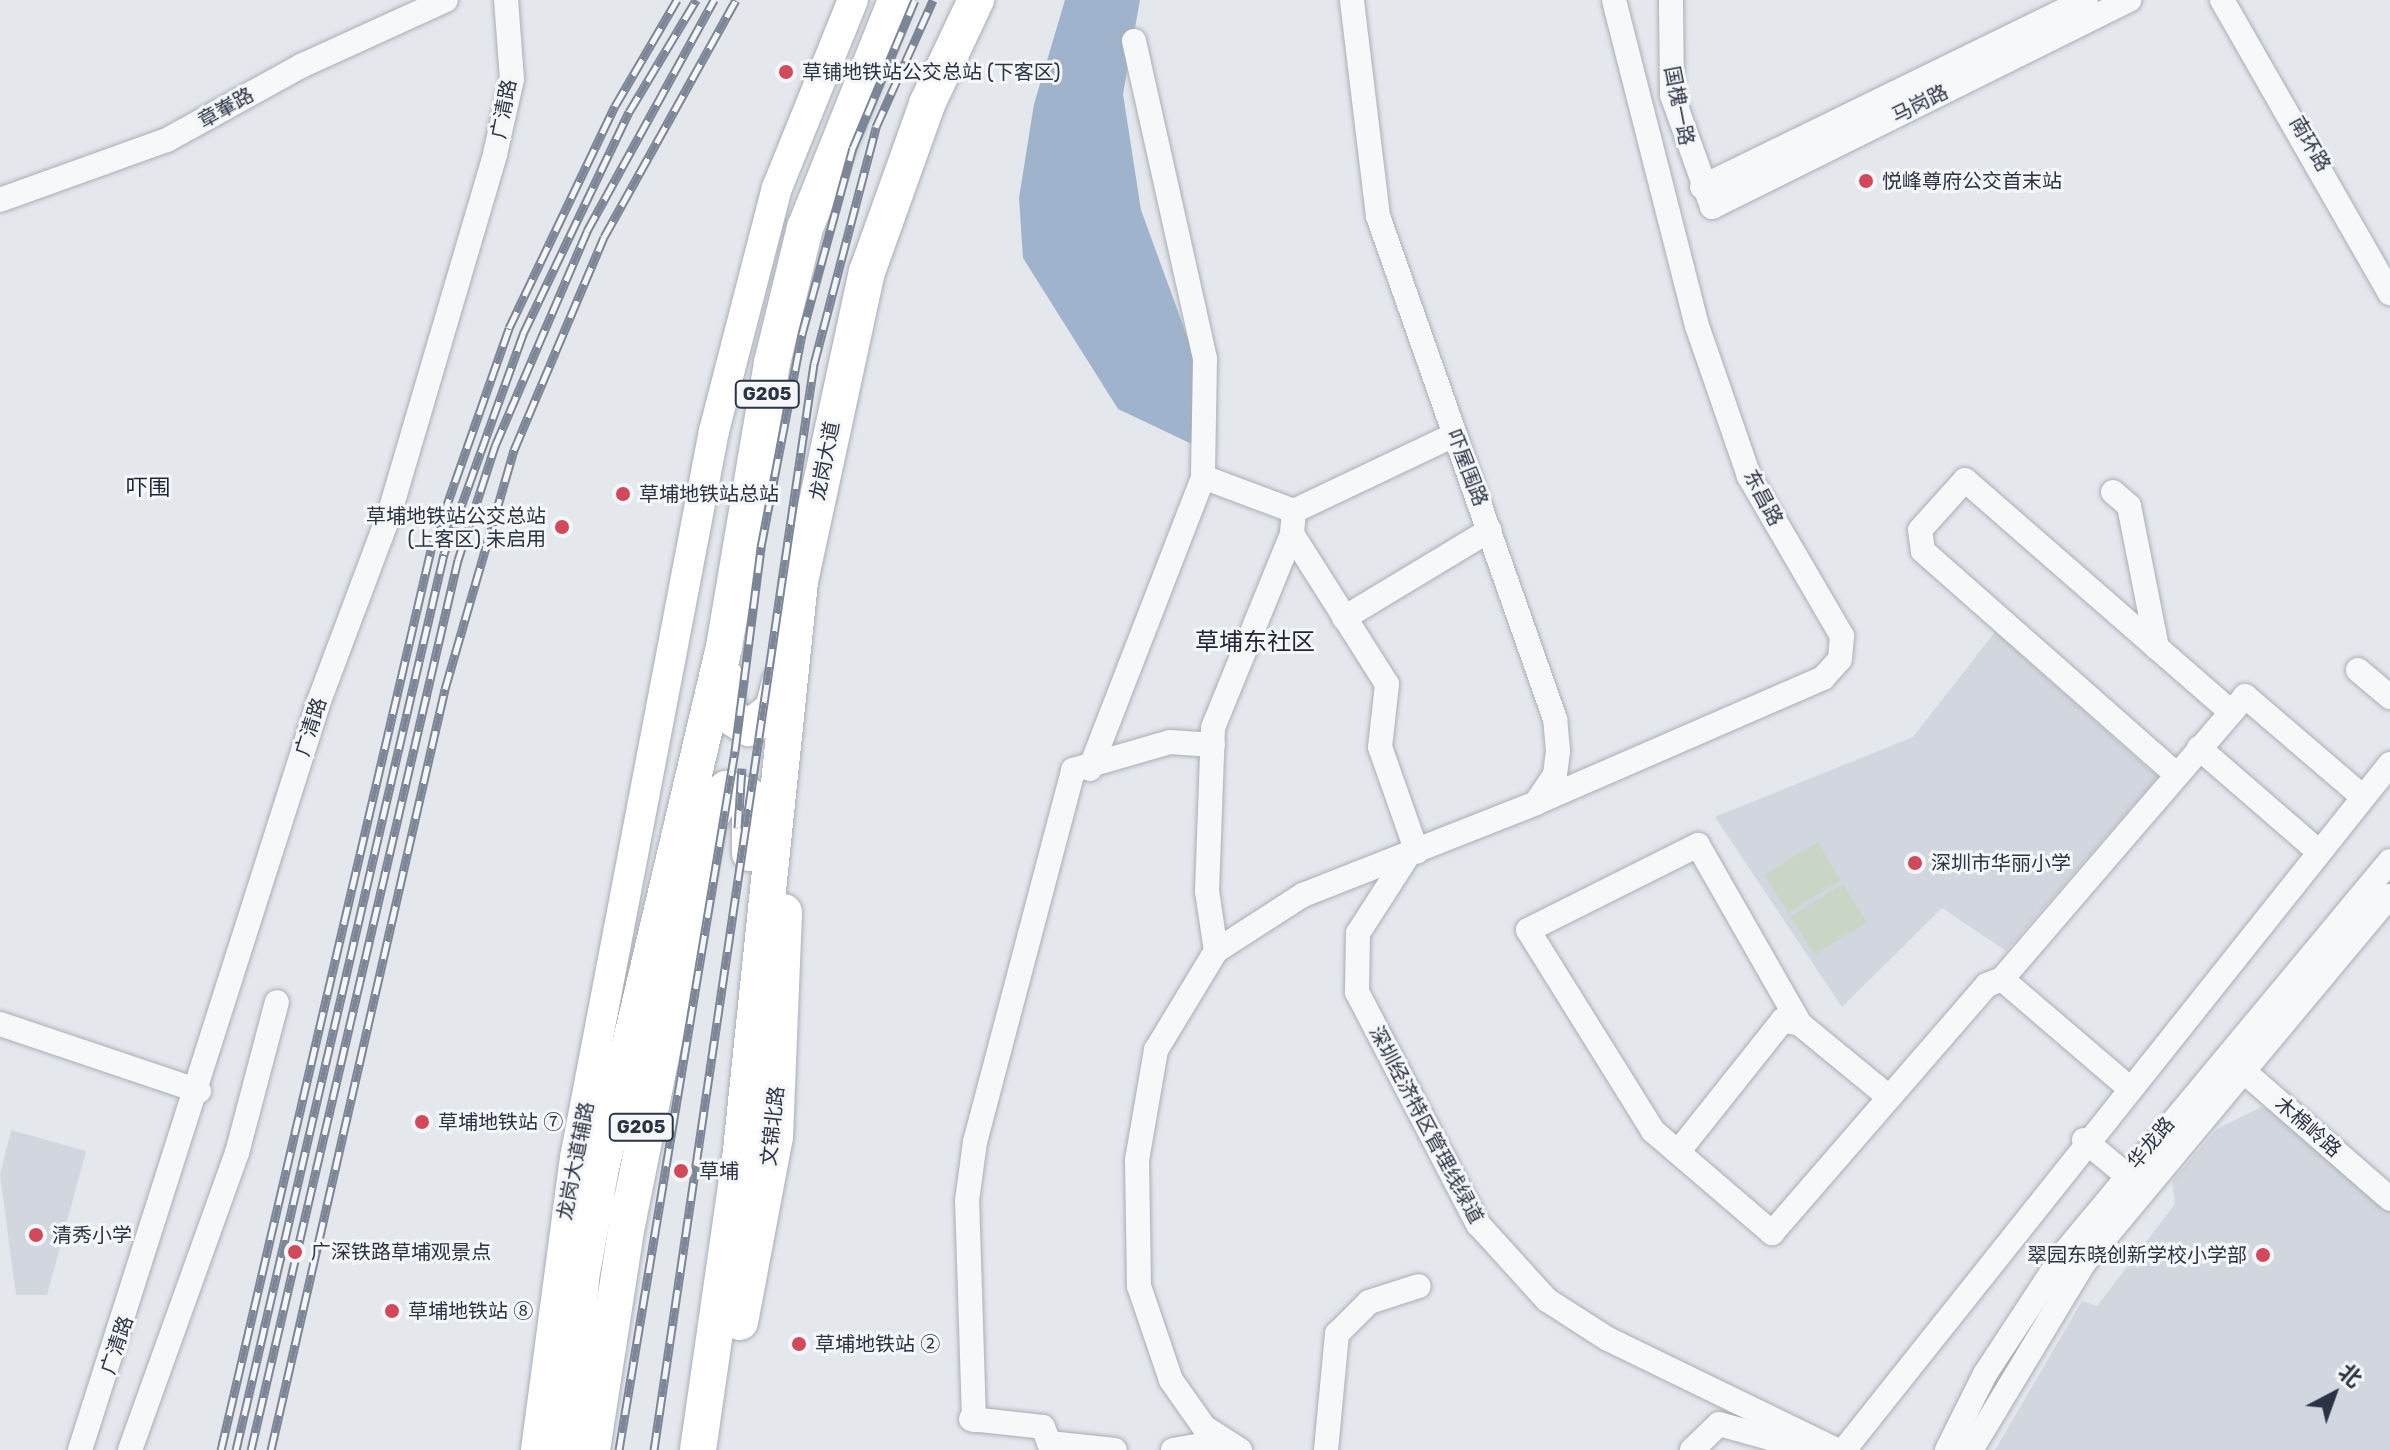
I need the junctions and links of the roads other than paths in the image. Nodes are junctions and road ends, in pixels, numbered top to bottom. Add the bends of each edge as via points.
1 (446, 0) edge
2 (506, 0) edge
3 (853, 0) edge
4 (896, 0) edge
5 (976, 0) edge
6 (1352, 0) edge
7 (1614, 0) edge
8 (1671, 0) edge
9 (2086, 0) edge
10 (2129, 0) edge
11 (2222, 0) edge
12 (1134, 41) dead end
13 (1707, 197) junction
14 (0, 200) edge
15 (2390, 293) edge
16 (1454, 435) junction
17 (1203, 477) junction
18 (2113, 492) dead end
19 (1293, 522) junction
20 (1490, 530) junction
21 (1344, 618) junction
22 (793, 627) junction
23 (724, 647) junction
24 (2157, 648) junction
25 (2358, 670) dead end
26 (2390, 697) edge
27 (2231, 712) junction
28 (1213, 745) junction
29 (2199, 748) junction
30 (2390, 764) edge
31 (1090, 769) junction
32 (2177, 775) junction
33 (780, 795) junction
34 (2363, 797) junction
35 (688, 803) junction
36 (1536, 803) junction
37 (2318, 851) junction
38 (1412, 854) junction
39 (2390, 861) edge
40 (2390, 896) edge
41 (759, 943) joint
42 (1216, 951) junction
43 (2002, 979) junction
44 (277, 1002) dead end
45 (0, 1024) edge
46 (1800, 1024) junction
47 (2234, 1063) junction
48 (2129, 1088) junction
49 (199, 1091) junction
50 (1889, 1097) junction
51 (2084, 1140) junction
52 (1678, 1152) junction
53 (2125, 1174) junction
54 (2390, 1199) edge
55 (731, 1222) junction
56 (627, 1225) junction
57 (1419, 1286) dead end
58 (1229, 1446) edge
59 (80, 1450) edge
60 (130, 1450) edge
61 (536, 1450) edge
62 (567, 1450) edge
63 (592, 1450) edge
64 (700, 1450) edge
65 (1115, 1450) edge
66 (1173, 1450) edge
67 (1326, 1450) edge
68 (1692, 1450) edge
69 (1812, 1450) edge
70 (1837, 1450) edge
71 (1844, 1450) edge
72 (1947, 1450) edge
73 (1971, 1450) edge

1 - 14 street, 章輋路 via 301,66 167,140
2 - 49 street, 广清路 via 512,79 495,154 389,515 319,701
3 - 61 main road, 龙岗大道辅路 via 792,141 731,356 635,875 575,1158
4 - 23 highway, G205 via 805,228 772,363
5 - 22 highway, 龙岗大道 via 927,104 867,272
6 - 16 street, 吓屋围路 via 1378,216
7 - 36 street, 东昌路 via 1697,326 1749,476 1832,613 1841,647 1823,678
8 - 13 street, 国槐一路 via 1672,95
9 - 13 street, 马岗路
10 - 13 street, 马岗路
11 - 15 street, 南环路
12 - 17 street via 1205,359
16 - 19 street
16 - 20 street, 吓屋围路
17 - 19 street
17 - 31 street
18 - 24 street via 2129,506
19 - 21 street
19 - 28 street
20 - 21 street
20 - 36 street, 吓屋围路 via 1555,719 1555,775
21 - 38 street via 1387,684 1380,747
22 - 23 highway via 773,709 761,724 749,728 728,715
22 - 33 highway, 龙岗大道
23 - 35 highway, G205
24 - 27 street
24 - 32 street via 1965,480 1920,530 1923,551
25 - 26 street
27 - 29 street
27 - 34 street via 2245,696
28 - 31 street via 1170,742
28 - 42 street via 1207,891
29 - 32 street
29 - 37 street
30 - 34 street
31 - 65 street via 1073,770 975,1142 967,1201 972,1419 1043,1427 1049,1443
32 - 43 street
33 - 41 highway, 龙岗大道
33 - 64 highway, 文锦北路 via 785,907 775,1137 737,1340
34 - 37 street
35 - 56 highway, G205
35 - 62 highway via 600,1172 581,1278
36 - 38 street
37 - 48 street
38 - 42 street via 1303,895
38 - 70 street, 深圳经济特区管理线绿道 via 1358,933 1357,992 1478,1224 1547,1300 1596,1331
39 - 47 street, 华龙路
40 - 47 street, 华龙路
41 - 55 highway, 文锦北路
42 - 58 street via 1156,1050 1137,1160 1136,1232 1150,1332 1171,1380
43 - 48 street
43 - 50 street via 1987,985
44 - 60 street via 237,1153
45 - 49 street
46 - 50 street
46 - 52 street via 1783,1020
46 - 52 street via 1698,845 1528,930 1653,1131
47 - 53 street, 华龙路
47 - 54 street, 木棉岭路
47 - 73 street, 华龙路 via 2083,1264
48 - 51 street
49 - 59 street, 广清路
50 - 52 street via 1772,1233
51 - 53 street
51 - 71 street
53 - 72 street, 华龙路 via 2019,1318
55 - 56 highway via 733,1037 753,814 750,797 735,787 719,794 709,820
55 - 64 highway, 文锦北路
56 - 63 highway, G205
57 - 67 street via 1369,1302 1337,1334
58 - 66 street
68 - 69 street via 1719,1424

